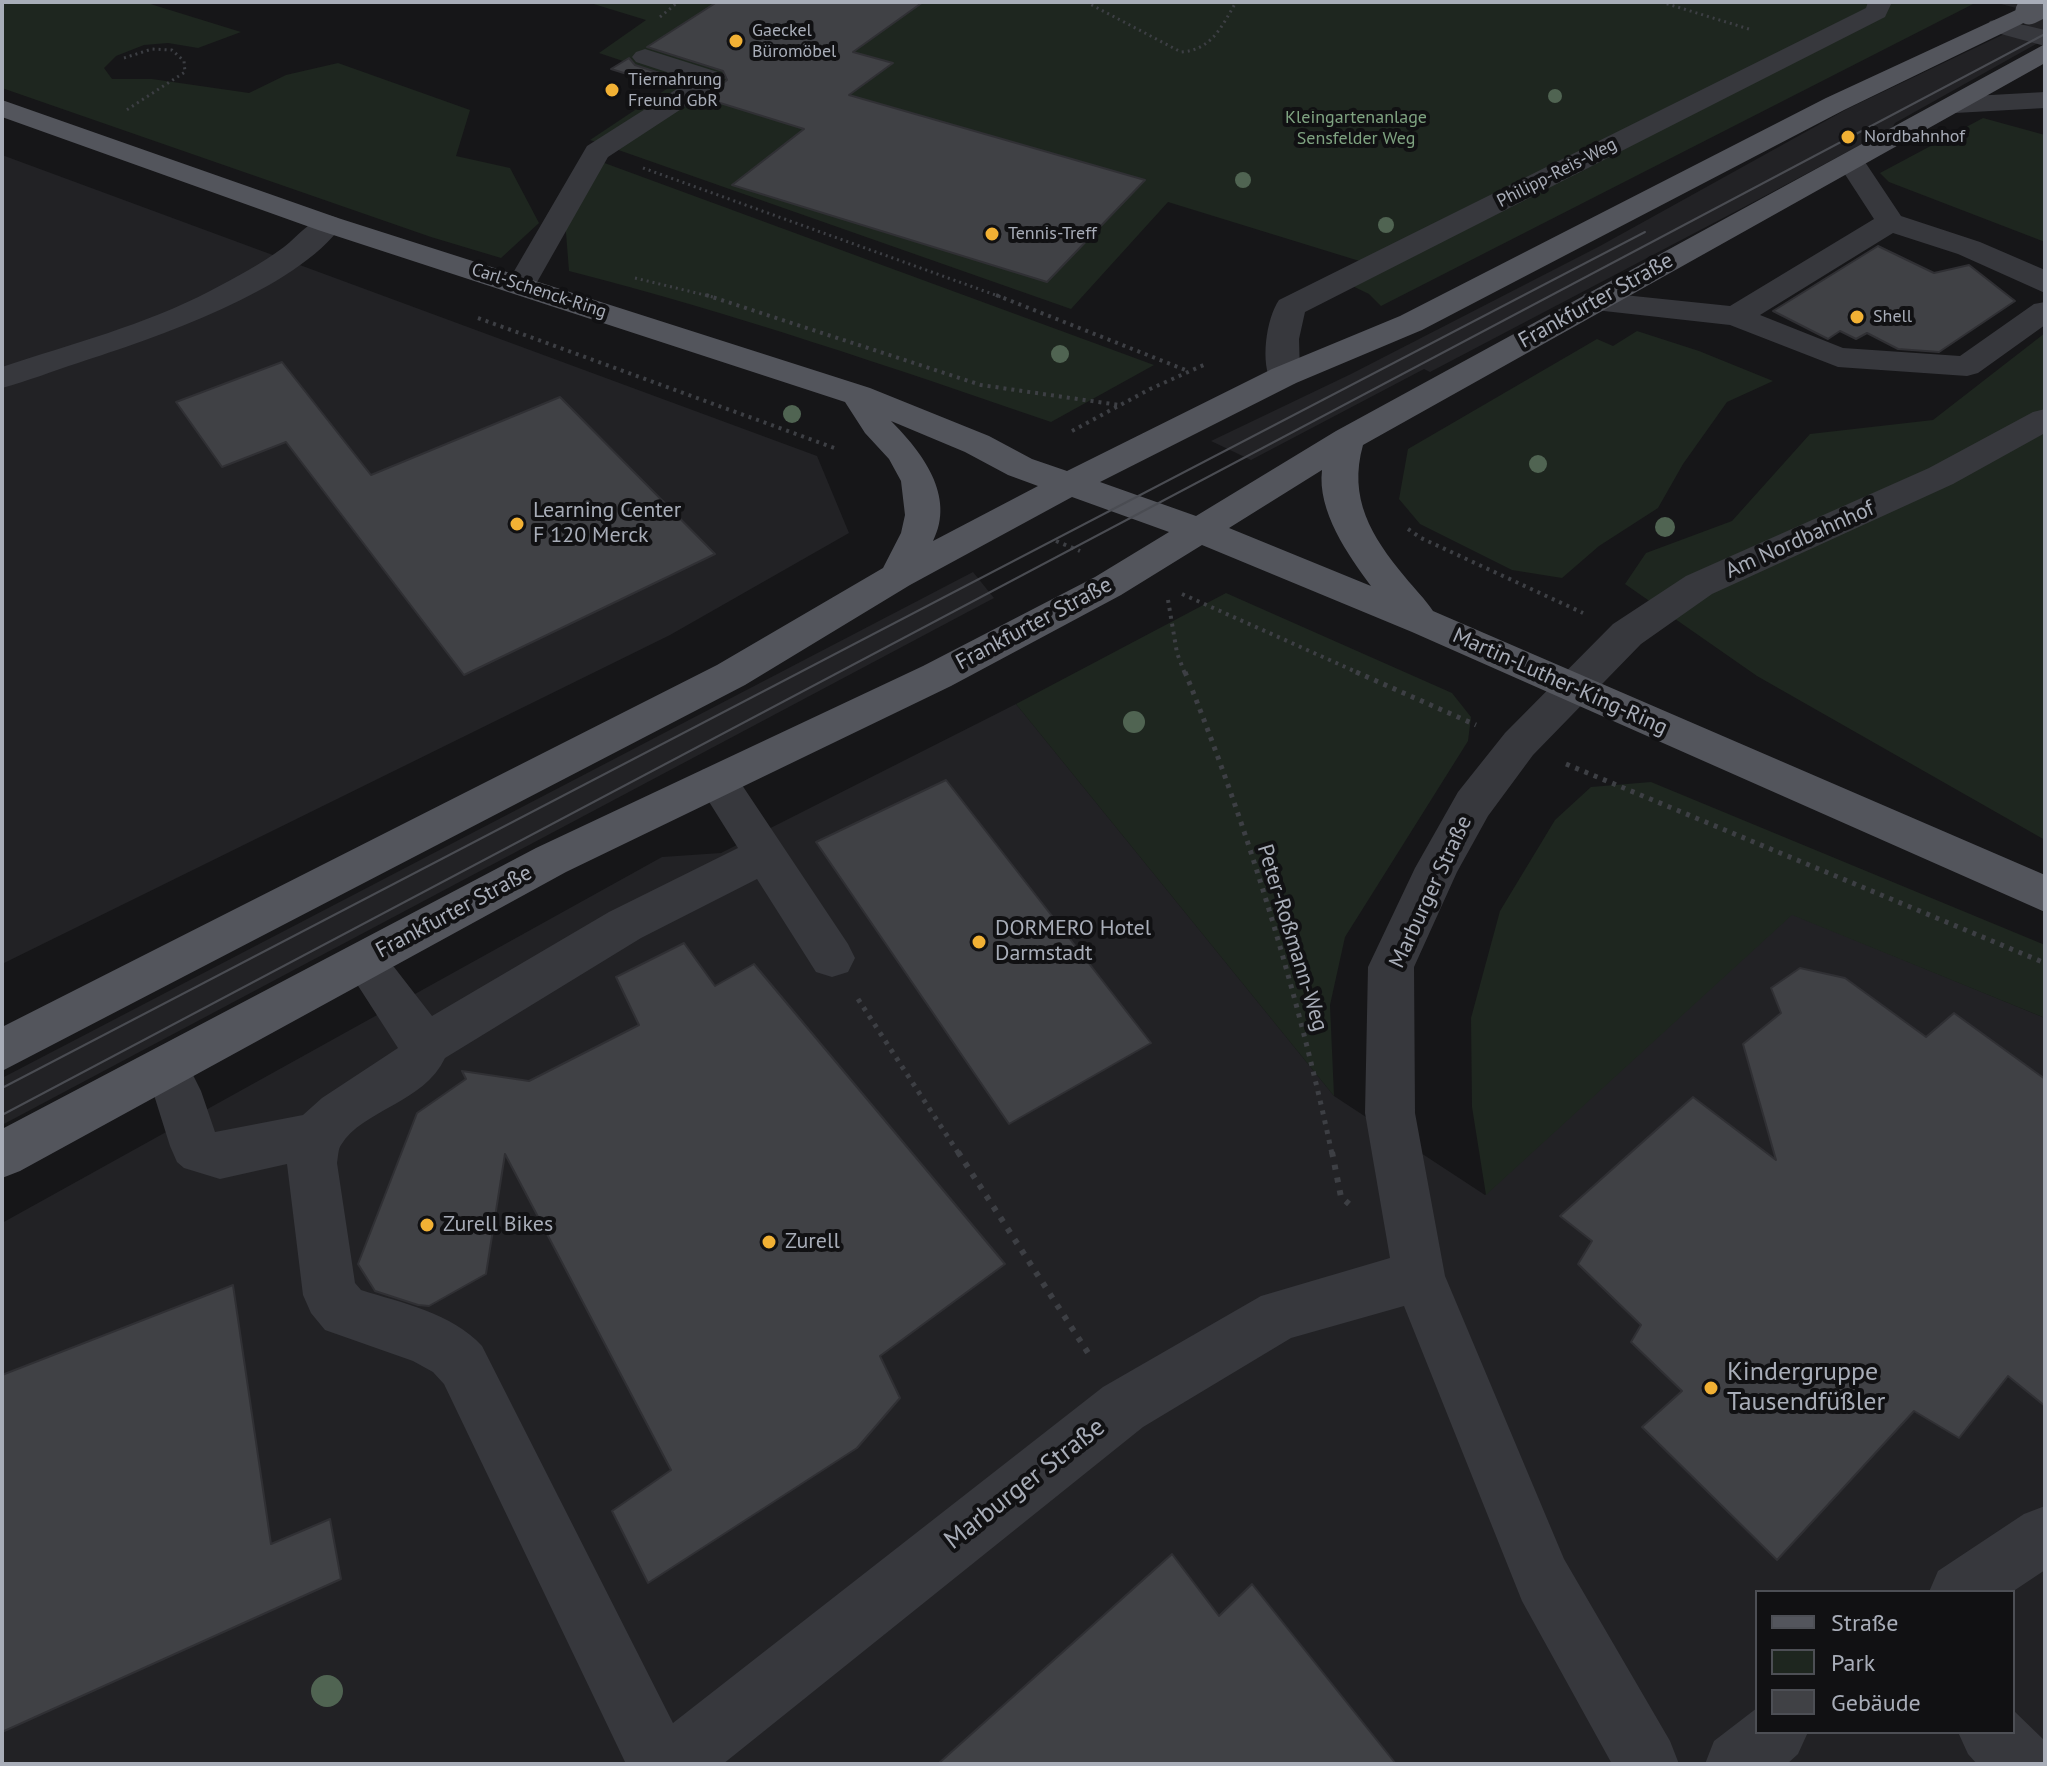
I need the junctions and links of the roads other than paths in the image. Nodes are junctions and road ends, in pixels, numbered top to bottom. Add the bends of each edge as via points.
1 (1880, 2) edge
2 (2037, 7) edge
3 (1999, 26) junction
4 (2045, 38) edge
5 (2045, 52) edge
6 (645, 57) dead end
7 (2045, 100) edge
8 (1955, 105) junction
9 (2, 108) edge
10 (1851, 162) junction
11 (1890, 222) junction
12 (328, 224) junction
13 (2045, 284) edge
14 (521, 285) junction
15 (1595, 301) junction
16 (2045, 311) edge
17 (1736, 316) junction
18 (1284, 376) junction
19 (2, 378) edge
20 (858, 395) junction
21 (2045, 419) edge
22 (1348, 439) junction
23 (1071, 483) junction
24 (1198, 529) junction
25 (897, 576) junction
26 (1425, 623) junction
27 (1573, 688) junction
28 (717, 781) junction
29 (764, 855) junction
30 (2045, 894) edge
31 (832, 958) road end
32 (378, 981) dead end
33 (4, 1044) edge
34 (422, 1047) junction
35 (165, 1068) junction
36 (317, 1135) junction
37 (2, 1155) edge
38 (1419, 1276) junction
39 (2045, 1535) edge
40 (1962, 1590) edge
41 (1774, 1734) edge
42 (1992, 1734) edge
43 (659, 1764) edge
44 (672, 1764) edge
45 (1647, 1764) edge
46 (1737, 1764) edge
47 (2022, 1764) edge

1 - 18 street, Philipp-Reis-Weg via 1876,12 1290,307 1283,339
2 - 3 main road
3 - 4 street
3 - 18 main road via 1835,104 1411,323
5 - 8 main road, Frankfurter Straße
6 - 14 street via 712,78 597,152
7 - 8 street
8 - 10 main road, Frankfurter Straße
9 - 12 main road, Carl-Schenck-Ring
10 - 11 street
10 - 15 main road, Frankfurter Straße
11 - 13 street via 1969,248
11 - 17 street
12 - 14 main road, Carl-Schenck-Ring
12 - 19 street via 299,252 212,303
14 - 20 main road, Carl-Schenck-Ring
15 - 17 street
15 - 22 main road, Frankfurter Straße
16 - 17 street via 1967,366 1838,357
18 - 23 main road
20 - 23 main road, Carl-Schenck-Ring via 1020,467
20 - 25 main road via 918,481 923,515
21 - 27 street, Am Nordbahnhof via 1941,476 1699,585 1627,634
22 - 24 main road, Frankfurter Straße
22 - 26 main road via 1339,477 1359,538 1375,569
23 - 24 main road, Martin-Luther-King-Ring
23 - 25 main road
24 - 26 main road, Martin-Luther-King-Ring
24 - 28 main road, Frankfurter Straße via 1148,580
25 - 33 main road via 731,675
26 - 27 main road, Martin-Luther-King-Ring
27 - 30 main road, Martin-Luther-King-Ring
27 - 38 street, Marburger Straße via 1519,744 1466,817 1391,967 1390,1113
28 - 29 street
28 - 35 main road, Frankfurter Straße via 551,860
29 - 31 street
29 - 34 street via 625,925
32 - 34 street
34 - 36 street via 423,1054 412,1067 339,1114
35 - 36 street via 202,1152 220,1156
35 - 37 main road, Frankfurter Straße
36 - 43 street via 312,1163 330,1295 344,1311 426,1338 463,1365
38 - 44 street, Marburger Straße via 1280,1315 1123,1407
38 - 45 street, Marburger Straße via 1543,1580
39 - 40 street
41 - 46 street
42 - 47 street

